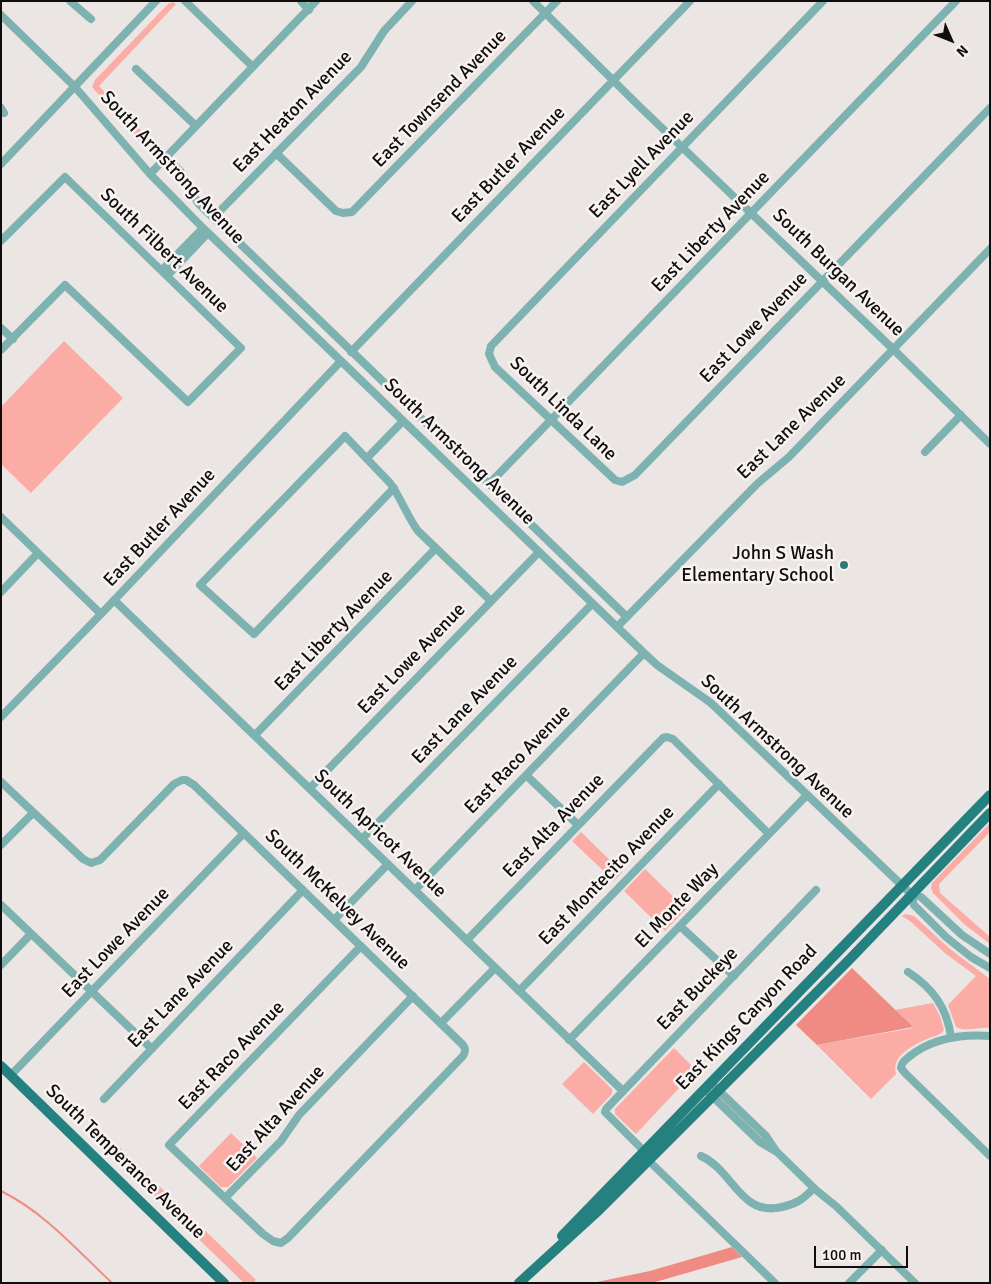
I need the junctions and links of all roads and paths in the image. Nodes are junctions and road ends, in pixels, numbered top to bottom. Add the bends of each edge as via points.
1 (70, 1) edge
2 (156, 1) edge
3 (185, 1) edge
4 (301, 1) edge
5 (316, 1) edge
6 (412, 1) edge
7 (533, 1) edge
8 (557, 1) edge
9 (690, 1) edge
10 (823, 1) edge
11 (956, 1) edge
12 (309, 10) junction
13 (545, 13) junction
14 (1, 15) edge
15 (91, 19) dead end
16 (252, 67) junction
17 (136, 69) dead end
18 (614, 80) junction
19 (75, 87) junction
20 (990, 108) edge
21 (196, 126) junction
22 (683, 146) junction
23 (276, 154) junction
24 (166, 157) junction
25 (1, 164) edge
26 (150, 174) junction
27 (752, 213) junction
28 (213, 218) junction
29 (206, 230) junction
30 (1, 242) edge
31 (990, 249) edge
32 (164, 273) junction
33 (822, 281) junction
34 (1, 328) edge
35 (13, 339) junction
36 (893, 349) junction
37 (1, 350) edge
38 (351, 352) junction
39 (489, 354) joint
40 (341, 361) junction
41 (961, 415) junction
42 (551, 420) junction
43 (403, 421) junction
44 (990, 444) edge
45 (925, 452) dead end
46 (367, 458) junction
47 (622, 482) joint
48 (490, 484) junction
49 (394, 488) junction
50 (1, 517) edge
51 (436, 548) junction
52 (539, 552) junction
53 (38, 553) junction
54 (1, 592) edge
55 (114, 600) junction
56 (491, 601) junction
57 (592, 604) junction
58 (101, 614) junction
59 (627, 617) junction
60 (617, 627) junction
61 (644, 653) junction
62 (1, 717) edge
63 (255, 735) junction
64 (526, 775) junction
65 (1, 782) edge
66 (719, 784) junction
67 (310, 788) junction
68 (807, 795) junction
69 (990, 795) edge
70 (33, 812) junction
71 (990, 813) edge
72 (577, 824) junction
73 (244, 833) junction
74 (769, 834) junction
75 (362, 839) junction
76 (1, 845) edge
77 (388, 864) junction
78 (901, 886) junction
79 (303, 890) junction
80 (415, 890) junction
81 (816, 890) dead end
82 (911, 894) junction
83 (1, 905) edge
84 (334, 920) junction
85 (680, 926) junction
86 (31, 934) junction
87 (466, 940) junction
88 (361, 946) junction
89 (990, 954) edge
90 (1, 965) edge
91 (495, 968) junction
92 (990, 968) edge
93 (908, 972) dead end
94 (734, 976) junction
95 (91, 991) junction
96 (519, 991) junction
97 (413, 996) junction
98 (441, 1023) junction
99 (990, 1036) edge
100 (951, 1037) junction
101 (569, 1040) junction
102 (152, 1049) junction
103 (1, 1066) edge
104 (10, 1075) junction
105 (707, 1085) junction
106 (623, 1091) junction
107 (715, 1093) junction
108 (104, 1099) dead end
109 (646, 1155) junction
110 (701, 1156) dead end
111 (990, 1156) edge
112 (814, 1188) junction
113 (225, 1198) junction
114 (882, 1250) junction
115 (533, 1268) junction
116 (224, 1283) edge
117 (519, 1283) edge
118 (775, 1283) edge
119 (849, 1283) edge
120 (915, 1283) edge

1 - 15 street
2 - 19 street
3 - 16 street
4 - 12 street
5 - 12 street
6 - 23 street, East Heaton Avenue via 384,31 361,67
7 - 13 street, South Burgan Avenue
8 - 13 street, East Townsend Avenue
9 - 18 street, East Butler Avenue
10 - 22 street, East Lyell Avenue
11 - 27 street, East Liberty Avenue
12 - 16 street
13 - 18 street, South Burgan Avenue
13 - 23 street, East Townsend Avenue via 356,209 343,214 333,208
14 - 19 street, South Armstrong Avenue
16 - 21 street
17 - 21 street
18 - 22 street, South Burgan Avenue
18 - 38 street, East Butler Avenue
19 - 25 street
19 - 26 street, South Armstrong Avenue
20 - 33 street, East Lowe Avenue
21 - 24 street
22 - 27 street, South Burgan Avenue
22 - 39 street, East Lyell Avenue via 496,340
23 - 28 street, East Heaton Avenue
24 - 26 street
24 - 28 street, South Armstrong Avenue via 180,171 195,200
26 - 29 street, South Armstrong Avenue
27 - 33 street, South Burgan Avenue
27 - 42 street, East Liberty Avenue
28 - 38 street, South Armstrong Avenue
29 - 32 street
29 - 40 street, South Armstrong Avenue
30 - 32 street, South Filbert Avenue via 65,177
31 - 36 street, East Lane Avenue
32 - 35 street, South Filbert Avenue via 241,348 188,402 65,285
33 - 36 street, South Burgan Avenue
33 - 47 street, East Lowe Avenue via 635,475
34 - 35 street
35 - 37 street
36 - 41 street, South Burgan Avenue
36 - 59 street, East Lane Avenue
38 - 48 street, South Armstrong Avenue
39 - 42 street, South Linda Lane via 495,367
40 - 43 street, South Armstrong Avenue
40 - 55 street, East Butler Avenue
41 - 44 street, South Burgan Avenue
41 - 45 street
42 - 47 street, South Linda Lane via 610,476
42 - 48 street, East Liberty Avenue
43 - 46 street
43 - 52 street, South Armstrong Avenue
46 - 49 street
46 - 49 street via 345,436 200,585 254,634
48 - 59 street, South Armstrong Avenue
49 - 51 street via 414,525
50 - 53 street
51 - 56 street
51 - 63 street, East Liberty Avenue
52 - 56 street, East Lowe Avenue
52 - 57 street, South Armstrong Avenue
53 - 54 street
53 - 58 street
55 - 58 street, East Butler Avenue
55 - 63 street, South Apricot Avenue
56 - 67 street, East Lowe Avenue
57 - 60 street, South Armstrong Avenue
57 - 75 street, East Lane Avenue
58 - 62 street, East Butler Avenue
59 - 60 street, East Lane Avenue
60 - 61 street, South Armstrong Avenue
61 - 64 street, East Raco Avenue
61 - 68 street, South Armstrong Avenue via 711,703
63 - 67 street, South Apricot Avenue
64 - 72 street
64 - 80 street, East Raco Avenue
65 - 70 street
66 - 72 street, East Alta Avenue via 673,739 667,737 659,741
66 - 74 street
66 - 96 street, East Montecito Avenue
67 - 75 street, South Apricot Avenue
68 - 74 street, El Monte Way
68 - 78 street, South Armstrong Avenue
69 - 78 main road, East Kings Canyon Road
70 - 73 street, South McKelvey Avenue via 91,863 100,860 174,784 182,780 194,785
70 - 76 street
71 - 82 main road, East Kings Canyon Road
72 - 87 street, East Alta Avenue
73 - 79 street, South McKelvey Avenue
73 - 95 street, East Lowe Avenue
74 - 85 street, El Monte Way
75 - 77 street, South Apricot Avenue
77 - 80 street, South Apricot Avenue
77 - 84 street
78 - 82 street, South Armstrong Avenue
78 - 105 main road, East Kings Canyon Road
79 - 84 street, South McKelvey Avenue
79 - 102 street, East Lane Avenue
80 - 87 street, South Apricot Avenue
81 - 94 street, East Buckeye
82 - 89 street via 921,898 962,935
82 - 92 street via 914,905 946,937
82 - 107 main road, East Kings Canyon Road
83 - 86 street
84 - 88 street, South McKelvey Avenue
85 - 94 street
85 - 101 street, El Monte Way
86 - 90 street
86 - 95 street
87 - 91 street, South Apricot Avenue
88 - 97 street, South McKelvey Avenue
88 - 113 street, East Raco Avenue via 169,1145
91 - 96 street, South Apricot Avenue
91 - 98 street
93 - 100 street via 928,987 942,1005
94 - 106 street, East Buckeye
95 - 102 street
95 - 104 street, East Lowe Avenue
96 - 101 street, South Apricot Avenue
97 - 98 street, South McKelvey Avenue
97 - 113 street, East Alta Avenue
98 - 113 street, South McKelvey Avenue via 462,1044 466,1050 463,1056 288,1238 280,1243 273,1241
99 - 100 street
100 - 111 street via 919,1050 904,1061 901,1068
101 - 106 street, South Apricot Avenue
102 - 108 street, East Lane Avenue
103 - 104 main road, South Temperance Avenue
104 - 116 main road, South Temperance Avenue
105 - 107 street
105 - 109 main road, East Kings Canyon Road
106 - 109 street, East Buckeye via 606,1112
107 - 109 main road, East Kings Canyon Road
107 - 112 street via 760,1142 777,1152
109 - 115 main road, East Kings Canyon Road
109 - 115 main road, East Kings Canyon Road via 608,1200
109 - 118 street
110 - 112 street via 719,1168 758,1208 774,1209 796,1204
112 - 114 street
114 - 119 street
114 - 120 street
115 - 117 main road, East Kings Canyon Road

